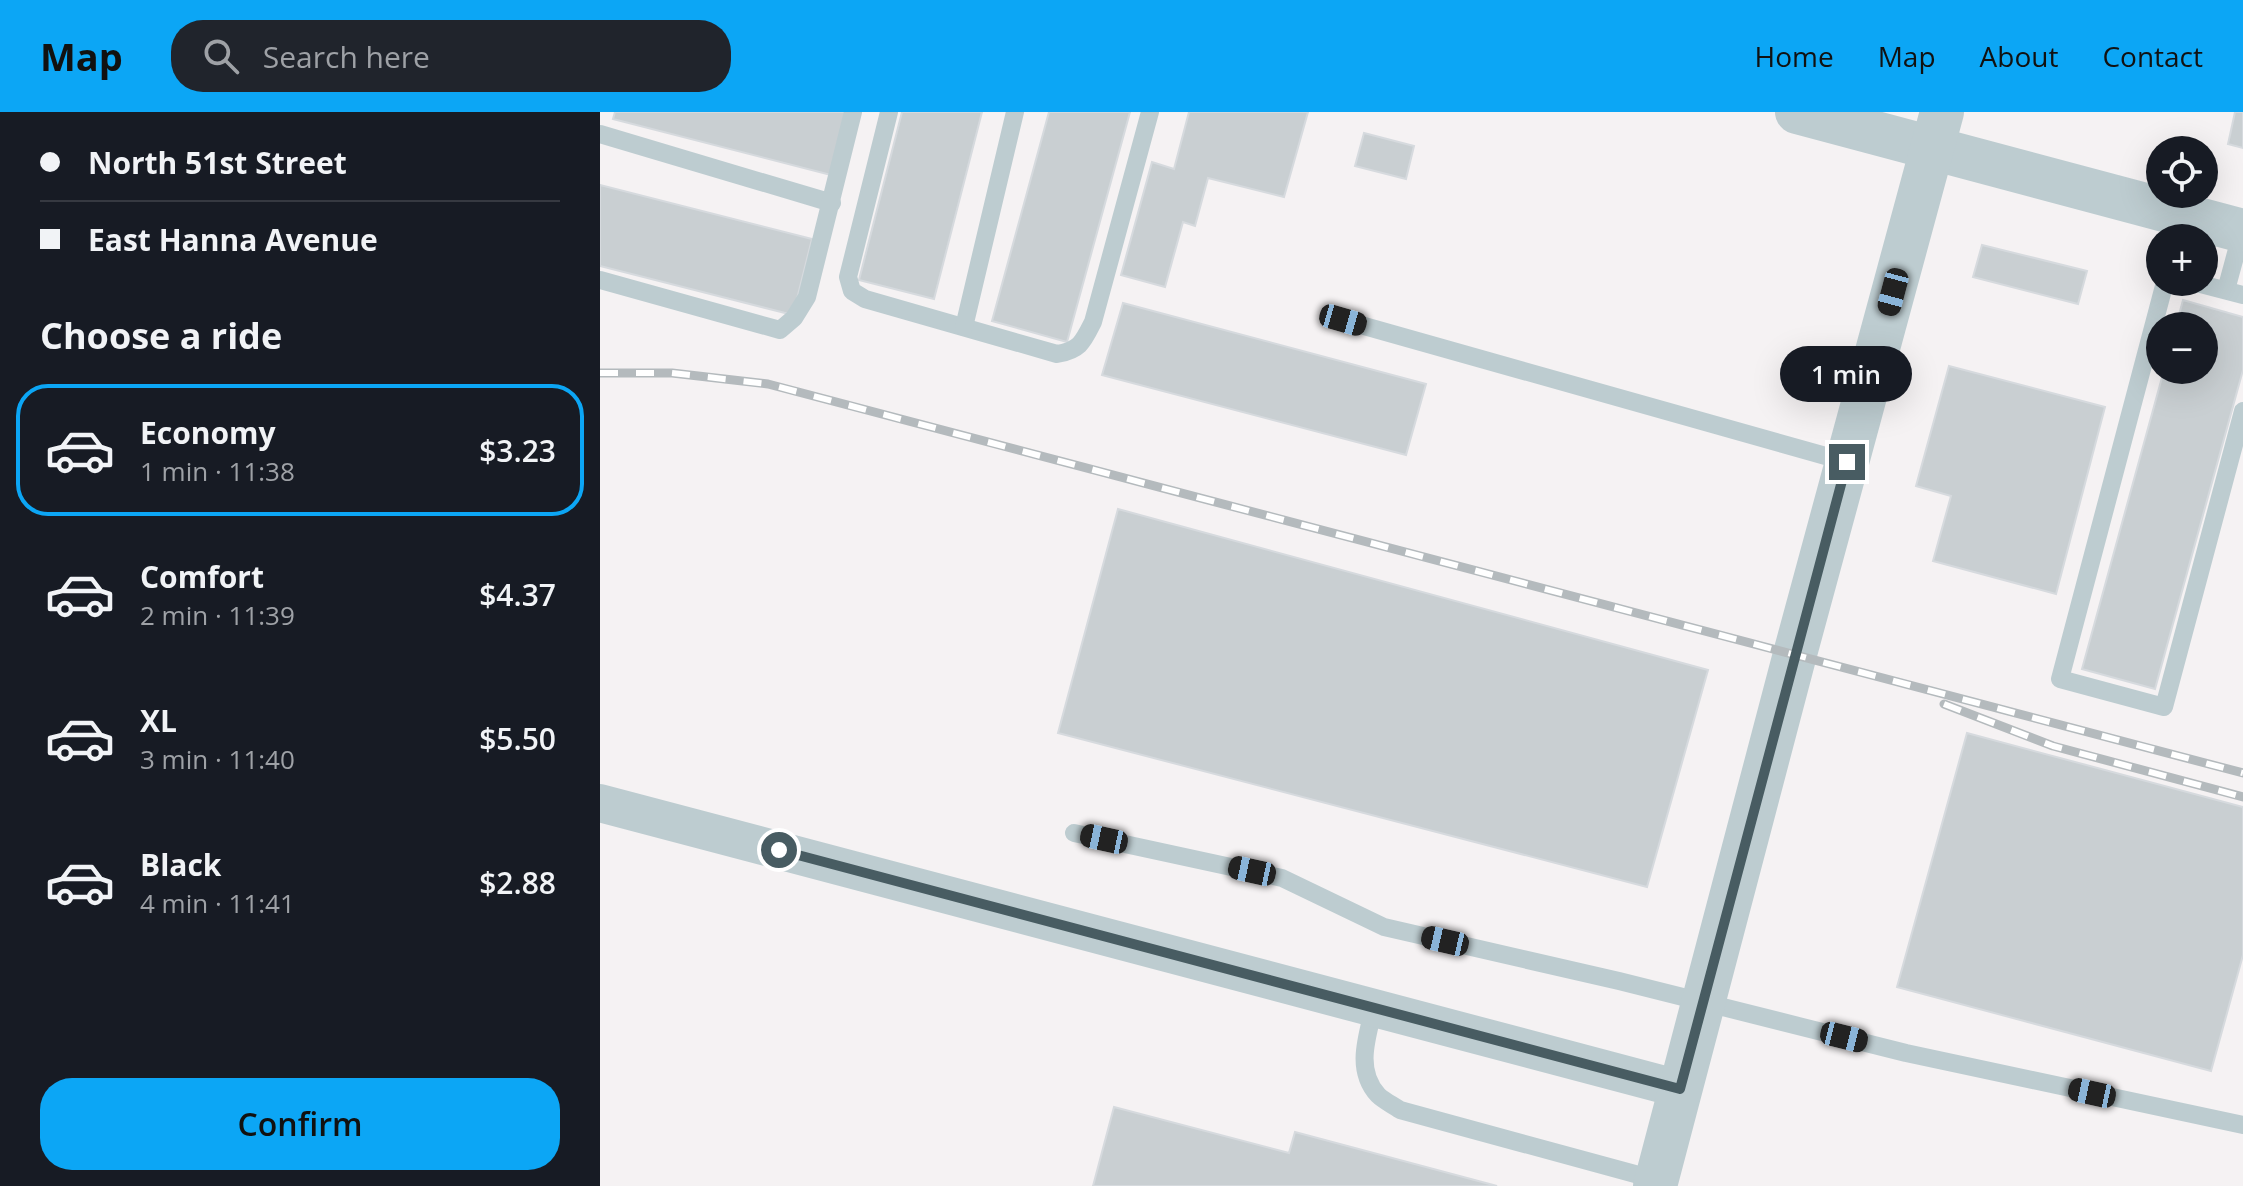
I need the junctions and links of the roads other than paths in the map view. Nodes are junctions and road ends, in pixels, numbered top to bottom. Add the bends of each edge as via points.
1 (853, 112) edge
2 (889, 112) edge
3 (1015, 112) edge
4 (1150, 112) edge
5 (1797, 112) edge
6 (1937, 131) edge
7 (600, 134) edge
8 (832, 203) junction
9 (2242, 231) edge
10 (600, 280) edge
11 (2235, 293) edge
12 (2161, 296) edge
13 (1343, 320) dead end
14 (964, 327) junction
15 (2243, 411) edge
16 (1847, 462) junction
17 (600, 803) edge
18 (1074, 833) dead end
19 (1703, 1003) junction
20 (1374, 1008) junction
21 (1680, 1089) junction
22 (2243, 1125) edge
23 (1656, 1183) edge

1 - 8 lane
2 - 14 lane via 848,277 852,291
3 - 14 lane
4 - 14 lane via 1093,322 1083,342 1071,352 1057,354
5 - 6 street
6 - 9 street
6 - 16 street
7 - 8 lane
8 - 10 lane via 807,297 780,330
9 - 11 lane
12 - 15 lane via 2060,679 2164,707
13 - 16 lane
16 - 19 street
17 - 20 street
18 - 19 lane via 1282,878 1384,927
19 - 21 street
19 - 22 lane
20 - 21 street
20 - 23 lane via 1365,1073 1379,1095 1400,1110
21 - 23 street

